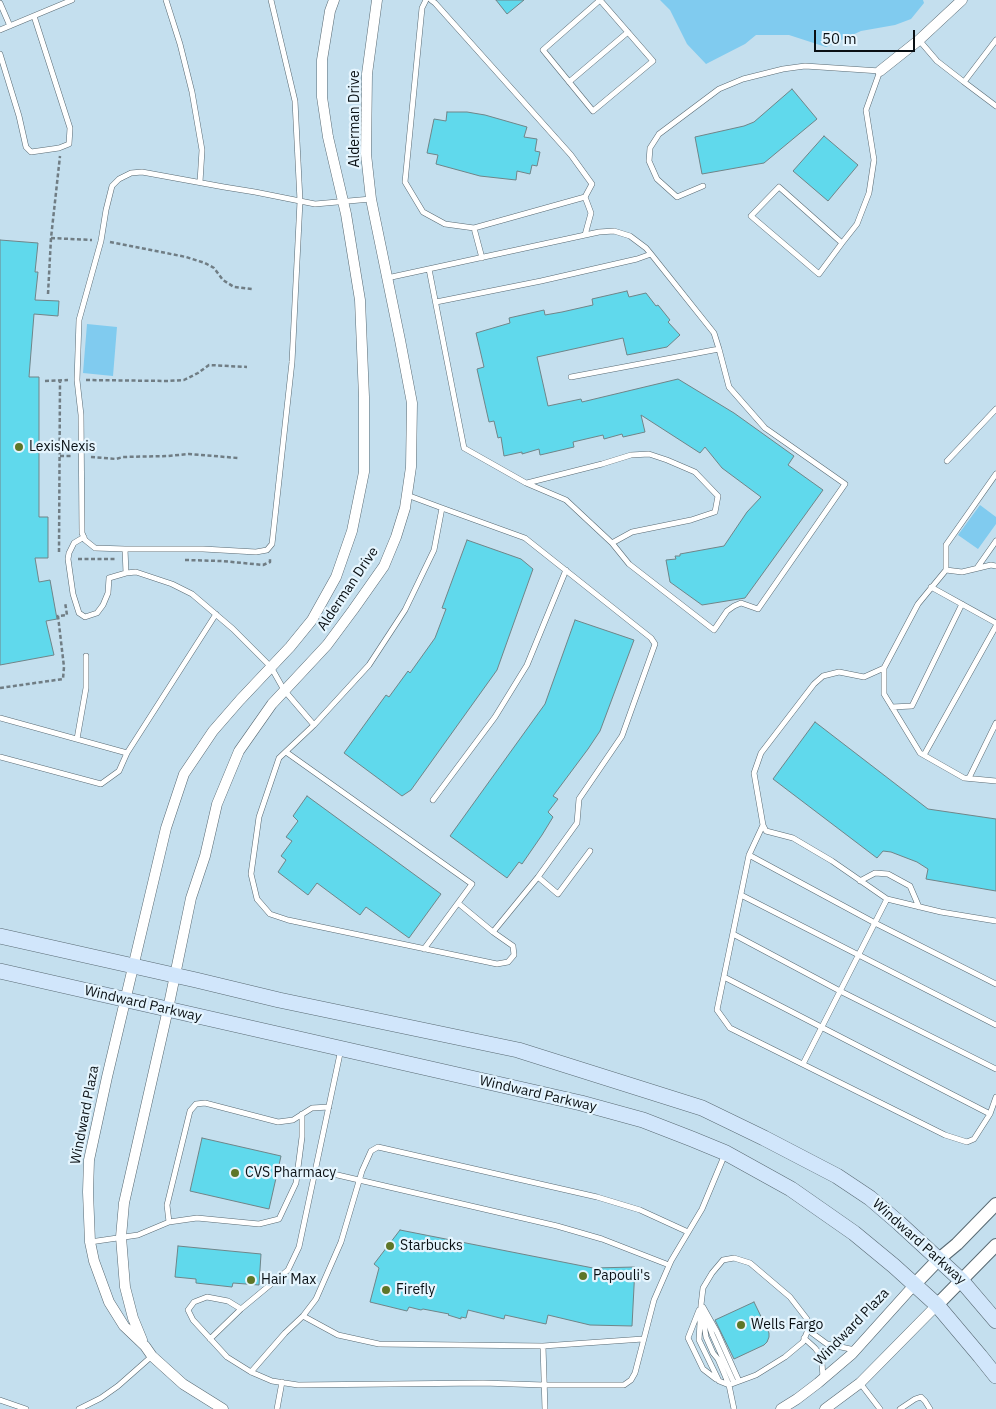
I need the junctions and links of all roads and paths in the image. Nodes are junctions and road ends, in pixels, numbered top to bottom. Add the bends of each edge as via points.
1 (72, 0) edge
2 (166, 0) edge
3 (271, 0) edge
4 (334, 0) edge
5 (377, 0) edge
6 (426, 0) edge
7 (431, 0) edge
8 (600, 0) edge
9 (962, 0) edge
10 (0, 2) edge
11 (34, 16) junction
12 (10, 26) junction
13 (0, 30) edge
14 (628, 32) junction
15 (919, 40) junction
16 (996, 40) edge
17 (0, 54) edge
18 (880, 71) junction
19 (569, 82) junction
20 (964, 82) junction
21 (996, 106) edge
22 (59, 148) junction
23 (200, 182) junction
24 (703, 186) dead end
25 (585, 197) junction
26 (371, 199) junction
27 (300, 201) junction
28 (343, 202) junction
29 (474, 228) junction
30 (585, 235) junction
31 (51, 238) junction
32 (101, 241) junction
33 (842, 243) junction
34 (651, 254) junction
35 (482, 258) junction
36 (429, 269) junction
37 (387, 278) junction
38 (252, 289) dead end
39 (48, 294) dead end
40 (436, 302) junction
41 (719, 349) junction
42 (247, 367) dead end
43 (571, 377) dead end
44 (60, 380) junction
45 (78, 380) junction
46 (45, 381) dead end
47 (996, 409) edge
48 (60, 456) junction
49 (82, 457) junction
50 (238, 458) dead end
51 (947, 461) dead end
52 (996, 474) edge
53 (526, 483) junction
54 (407, 495) junction
55 (442, 508) junction
56 (84, 537) junction
57 (996, 541) edge
58 (612, 543) junction
59 (272, 544) junction
60 (125, 550) junction
61 (68, 559) junction
62 (126, 559) junction
63 (178, 559) dead end
64 (996, 566) edge
65 (977, 568) junction
66 (566, 570) junction
67 (946, 570) junction
68 (126, 573) junction
69 (931, 587) junction
70 (64, 597) dead end
71 (962, 604) junction
72 (216, 614) junction
73 (996, 624) edge
74 (86, 656) dead end
75 (271, 667) junction
76 (884, 668) junction
77 (0, 688) edge
78 (284, 690) junction
79 (892, 707) junction
80 (0, 718) edge
81 (996, 723) edge
82 (314, 724) junction
83 (77, 739) junction
84 (286, 752) junction
85 (127, 753) junction
86 (924, 755) junction
87 (0, 757) edge
88 (969, 778) junction
89 (996, 780) edge
90 (433, 800) dead end
91 (763, 825) junction
92 (590, 851) dead end
93 (749, 855) junction
94 (538, 877) junction
95 (860, 881) junction
96 (741, 895) junction
97 (887, 899) junction
98 (458, 903) junction
99 (918, 906) junction
100 (996, 920) edge
101 (875, 923) junction
102 (493, 932) junction
103 (733, 934) junction
104 (0, 936) edge
105 (424, 949) junction
106 (859, 955) junction
107 (133, 966) junction
108 (0, 971) edge
109 (175, 975) junction
110 (724, 977) junction
111 (996, 984) edge
112 (840, 991) junction
113 (126, 999) junction
114 (168, 1009) junction
115 (996, 1025) edge
116 (822, 1028) junction
117 (342, 1048) junction
118 (803, 1064) junction
119 (996, 1069) edge
120 (996, 1098) edge
121 (329, 1107) junction
122 (302, 1114) junction
123 (990, 1114) junction
124 (726, 1153) junction
125 (316, 1170) junction
126 (359, 1180) junction
127 (996, 1204) edge
128 (169, 1222) junction
129 (688, 1232) junction
130 (121, 1237) junction
131 (90, 1242) junction
132 (996, 1245) edge
133 (939, 1259) junction
134 (669, 1265) junction
135 (962, 1280) junction
136 (915, 1284) junction
137 (702, 1305) junction
138 (937, 1305) junction
139 (242, 1309) junction
140 (303, 1316) junction
141 (996, 1320) edge
142 (808, 1330) junction
143 (804, 1338) junction
144 (210, 1339) junction
145 (643, 1339) junction
146 (145, 1346) junction
147 (543, 1346) junction
148 (855, 1350) junction
149 (152, 1356) junction
150 (251, 1372) junction
151 (996, 1376) edge
152 (823, 1379) junction
153 (719, 1381) junction
154 (282, 1382) junction
155 (734, 1383) junction
156 (860, 1383) junction
157 (544, 1385) junction
158 (0, 1400) edge
159 (26, 1409) edge
160 (79, 1409) edge
161 (223, 1409) edge
162 (276, 1409) edge
163 (545, 1409) edge
164 (734, 1409) edge
165 (781, 1409) edge
166 (825, 1409) edge
167 (880, 1409) edge
168 (900, 1409) edge
169 (930, 1409) edge

1 - 11 lane
2 - 23 lane via 192,92 202,150
3 - 27 lane via 295,101
4 - 28 street, Alderman Drive via 322,60 322,96
5 - 26 street, Alderman Drive via 367,74 366,154
6 - 29 lane via 422,8 405,182 423,212 444,224
7 - 25 lane via 571,156 592,184
8 - 14 lane
8 - 19 lane via 543,50
9 - 15 street
10 - 12 lane
11 - 12 lane
11 - 22 lane via 70,128 68,144
12 - 13 lane
14 - 19 lane
14 - 19 lane via 653,62 593,112
15 - 18 street
15 - 20 lane via 937,61
16 - 20 lane
17 - 22 lane via 26,147 31,152
18 - 24 lane via 805,66 743,79 719,88 659,134 650,148 649,161 656,179 677,197
18 - 33 lane via 866,110 874,160 869,193 857,224
20 - 21 lane
22 - 31 path
23 - 27 lane
23 - 32 lane via 142,172 118,179 112,186
25 - 29 lane
25 - 30 lane via 591,213
26 - 28 lane
26 - 37 street, Alderman Drive
27 - 28 lane via 315,204
27 - 59 lane via 292,362
28 - 75 street, Alderman Drive via 360,300 364,472 352,531 336,577 312,620
29 - 35 lane
30 - 34 lane via 614,231 630,236
30 - 35 lane
31 - 32 path
31 - 39 path
32 - 38 path via 205,263 234,287
32 - 45 lane via 79,320
33 - 33 lane via 819,274 751,216 779,187
34 - 40 lane
34 - 41 lane via 714,333
35 - 36 lane
36 - 37 lane
36 - 40 lane
37 - 54 street, Alderman Drive via 412,402 412,467
40 - 53 lane via 464,448
41 - 43 lane
41 - 58 lane via 728,387 765,428 845,484 758,609 742,603 734,606 714,630 628,564
42 - 45 path via 209,365 184,380
44 - 45 path
44 - 46 path
44 - 48 path
45 - 49 lane
47 - 51 lane
48 - 49 path
48 - 61 path via 59,561
49 - 50 path via 116,459 189,454
49 - 56 lane
52 - 67 lane via 946,545
53 - 58 lane via 566,500
53 - 58 lane via 631,455 649,454 695,472 718,496 715,512 632,532
54 - 55 lane
54 - 78 street, Alderman Drive via 384,566 327,645
55 - 66 lane via 524,538
55 - 82 lane via 434,550 405,610 370,665
56 - 60 lane via 95,548
56 - 61 lane via 74,543
57 - 65 lane
59 - 60 lane via 267,550 256,552
59 - 63 path via 270,562 262,565
60 - 62 lane
61 - 62 path
61 - 68 lane via 73,594 79,613 85,617 97,613 104,605 109,578
62 - 68 lane
64 - 65 lane
65 - 67 lane via 962,572
66 - 90 lane via 527,665 495,717
66 - 94 lane via 652,638 655,644 622,736 579,799 577,823
67 - 69 lane
68 - 72 lane via 136,572 172,584 192,594
69 - 71 lane
69 - 76 lane via 918,604
70 - 77 path via 66,615 58,616 63,679
71 - 73 lane
71 - 79 lane via 912,706
72 - 75 lane
72 - 85 lane
73 - 86 lane
74 - 83 lane via 86,688
75 - 78 lane
75 - 107 street, Alderman Drive via 213,730 184,774 166,828
76 - 79 lane via 884,694
76 - 91 lane via 864,677 839,672 823,676 814,684 761,753 756,766 754,773
78 - 82 lane
78 - 109 street, Alderman Drive via 239,751 217,804 191,898
79 - 86 lane
80 - 83 lane
81 - 88 lane
82 - 84 lane
83 - 85 lane
84 - 98 lane via 472,884
84 - 105 lane via 279,758 259,817 251,874 257,899 270,914 288,920
85 - 87 lane via 119,771 101,784
86 - 88 lane
88 - 89 lane
91 - 93 lane
91 - 95 lane via 766,830 793,838
92 - 94 lane via 558,894
93 - 96 lane
93 - 101 lane
94 - 102 lane
95 - 97 lane
95 - 99 lane via 875,873 888,874 910,886
96 - 103 lane
96 - 106 lane
97 - 99 lane
97 - 101 lane
98 - 102 lane
98 - 105 lane
99 - 100 lane
101 - 106 lane
101 - 111 lane
102 - 105 lane via 513,946 514,956 508,962 497,964
103 - 110 lane
103 - 112 lane
104 - 107 main road, Windward Parkway
106 - 112 lane
106 - 115 lane
107 - 109 main road, Windward Parkway
107 - 113 street, Windward Plaza
108 - 113 main road, Windward Parkway
109 - 114 street, Alderman Drive
109 - 133 main road, Windward Parkway via 518,1050 702,1108 837,1176 870,1198
110 - 116 lane
110 - 118 lane via 717,1010 730,1028
112 - 116 lane
112 - 119 lane
113 - 114 main road, Windward Parkway
113 - 131 street, Windward Plaza via 89,1160
114 - 117 main road, Windward Parkway
114 - 130 street, Windward Plaza via 124,1203
116 - 118 lane
116 - 123 lane
117 - 121 lane
117 - 124 main road, Windward Parkway via 590,1105 643,1120
118 - 123 lane via 945,1135 967,1142 974,1139
120 - 123 lane
121 - 122 lane via 312,1108
121 - 125 lane
122 - 128 lane via 296,1183 279,1219 259,1224 196,1218
122 - 128 lane via 293,1120 278,1122 205,1103 196,1104 190,1111 167,1206
124 - 129 lane via 702,1209
124 - 136 main road, Windward Parkway via 791,1189 854,1233
125 - 126 lane
125 - 139 lane via 300,1247 288,1270
126 - 129 lane via 371,1151 378,1147 597,1197 640,1210
126 - 134 lane via 557,1226 602,1239
126 - 140 lane via 341,1242 316,1300
127 - 133 street, Windward Plaza
128 - 130 lane via 138,1235
129 - 134 lane
130 - 131 lane
130 - 146 street, Windward Plaza via 125,1287
131 - 146 street, Windward Plaza via 109,1302 124,1326
132 - 135 street
133 - 135 main road, Windward Parkway
133 - 136 street, Windward Plaza
134 - 145 lane via 654,1300
135 - 138 street
135 - 141 main road, Windward Parkway
136 - 138 main road, Windward Parkway
136 - 148 street, Windward Plaza
137 - 142 lane via 703,1288 712,1273 723,1260 734,1258 750,1263 790,1297 807,1319
137 - 153 lane via 699,1340
137 - 153 lane via 688,1338 703,1369
137 - 155 lane via 717,1332
137 - 155 lane via 706,1337
138 - 151 main road, Windward Parkway
138 - 156 street
139 - 144 lane
139 - 144 lane via 228,1301 207,1297 194,1302 188,1310
140 - 147 lane via 338,1335 379,1344
140 - 150 lane
142 - 143 lane
142 - 148 lane via 827,1344
143 - 152 lane via 821,1356
143 - 155 lane via 785,1357 756,1375
144 - 150 lane via 227,1357
145 - 147 lane
145 - 157 lane via 635,1373 624,1384
146 - 149 street, Windward Plaza
147 - 157 lane
148 - 152 street, Windward Plaza
149 - 160 lane via 118,1386
149 - 161 street, Windward Plaza via 183,1384
150 - 154 lane
152 - 165 street, Windward Plaza
153 - 155 lane
154 - 157 lane via 298,1385 483,1382
154 - 162 lane
155 - 164 lane
156 - 166 street
156 - 167 lane
157 - 163 lane
158 - 159 lane
168 - 169 lane via 921,1398

